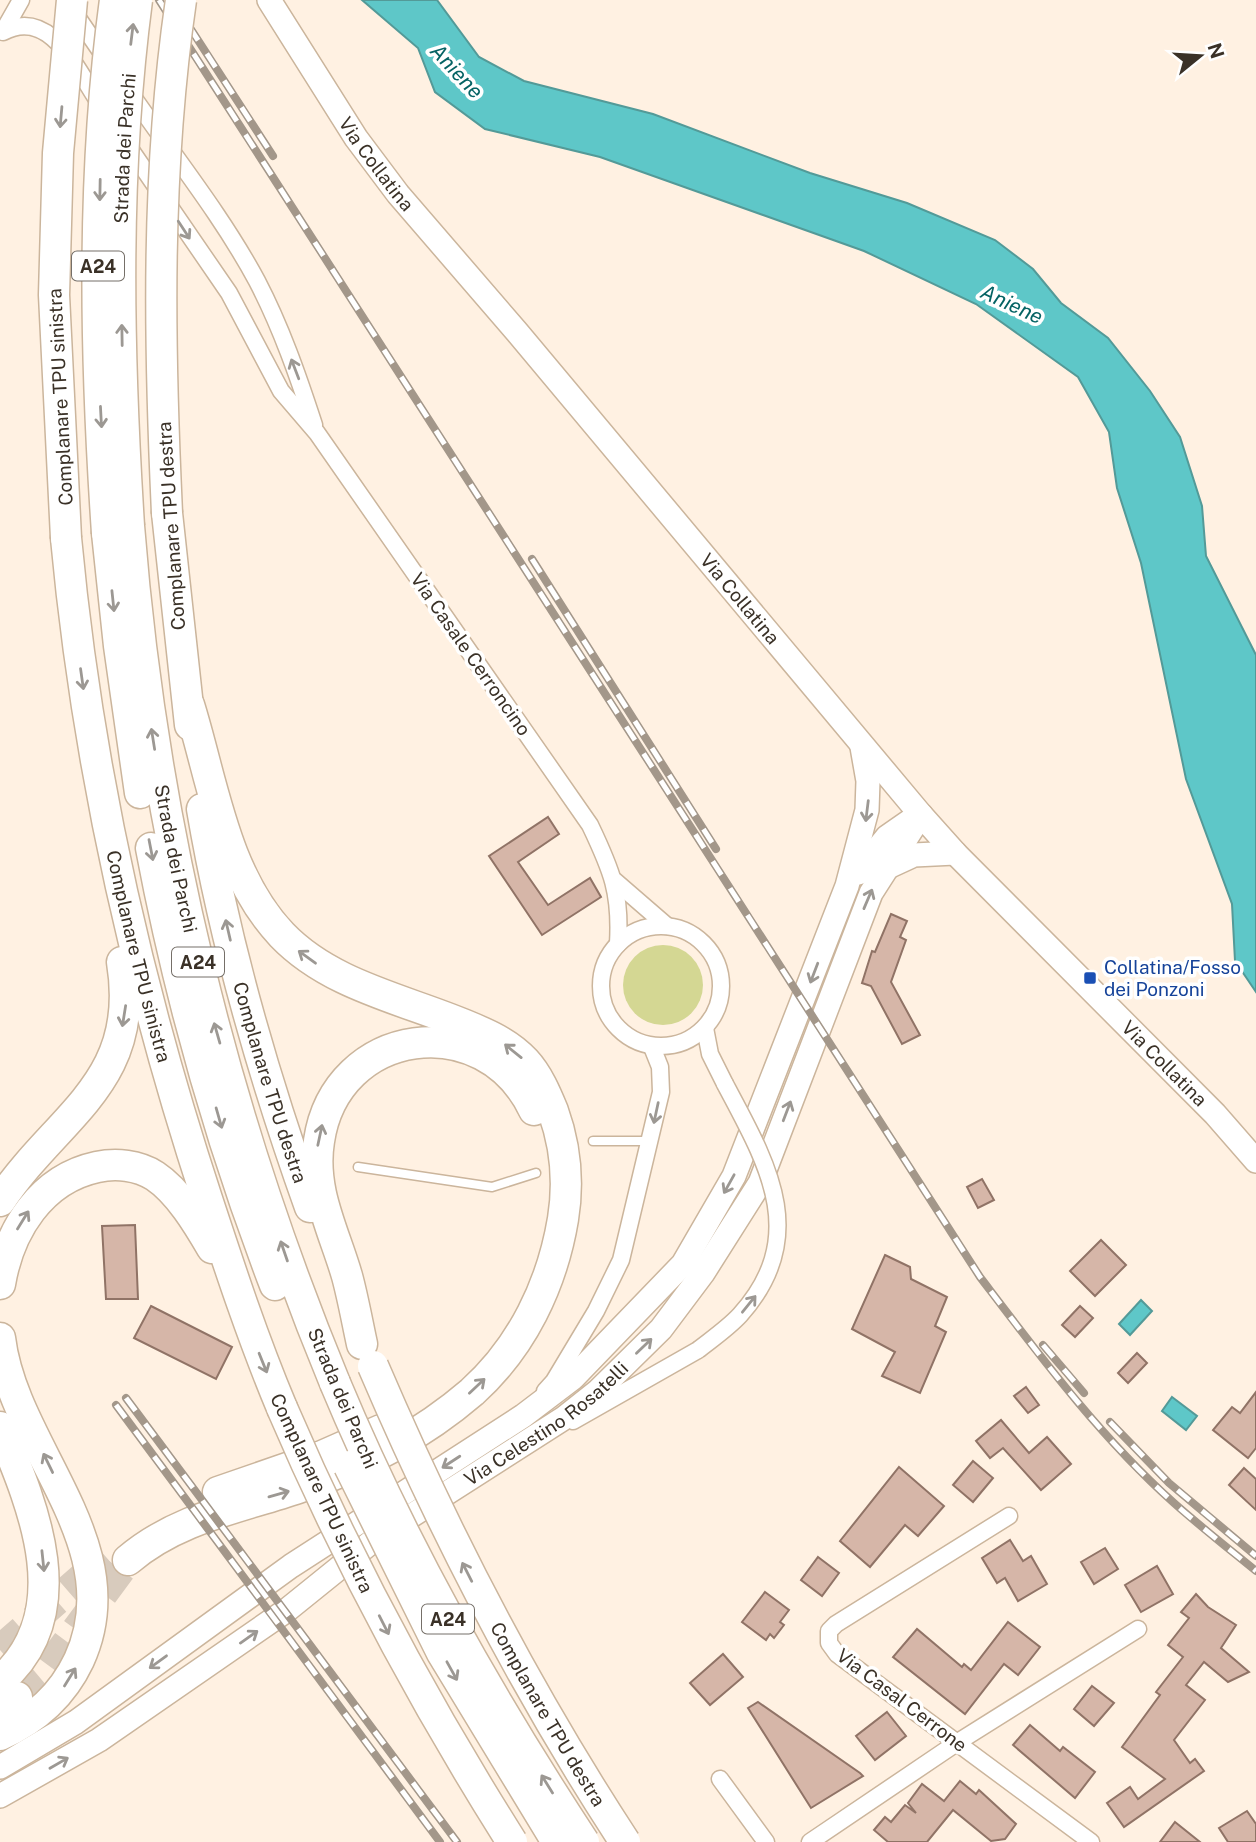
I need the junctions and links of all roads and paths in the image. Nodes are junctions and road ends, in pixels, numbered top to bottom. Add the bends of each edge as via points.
1 (21, 0) edge
2 (66, 0) edge
3 (72, 0) edge
4 (115, 0) edge
5 (137, 0) edge
6 (181, 0) edge
7 (269, 0) edge
8 (1, 33) edge
9 (317, 433) junction
10 (118, 529) junction
11 (188, 705) junction
12 (861, 744) junction
13 (97, 779) junction
14 (921, 814) junction
15 (955, 853) junction
16 (882, 871) junction
17 (615, 881) junction
18 (847, 887) junction
19 (667, 926) junction
20 (618, 944) junction
21 (705, 1028) junction
22 (652, 1046) junction
23 (593, 1141) dead end
24 (651, 1141) junction
25 (1256, 1161) edge
26 (358, 1167) dead end
27 (536, 1172) dead end
28 (0, 1201) edge
29 (0, 1284) edge
30 (247, 1318) junction
31 (0, 1338) edge
32 (368, 1355) junction
33 (326, 1386) junction
34 (523, 1416) junction
35 (0, 1427) edge
36 (485, 1470) junction
37 (1009, 1516) dead end
38 (1138, 1629) dead end
39 (5, 1695) edge
40 (0, 1735) edge
41 (958, 1742) junction
42 (0, 1767) edge
43 (720, 1779) dead end
44 (0, 1796) edge
45 (512, 1842) edge
46 (557, 1842) edge
47 (584, 1842) edge
48 (625, 1842) edge
49 (766, 1842) edge
50 (810, 1842) edge
51 (1091, 1842) edge

1 - 8 street
9 -> 2 street, Via Casale Cerroncino via 284,341 240,253
3 -> 13 highway, Complanare TPU sinistra, bridge via 58,153 54,295 66,538
4 -> 10 highway, Strada dei Parchi / A24, bridge via 100,166 98,282
10 -> 5 highway, Strada dei Parchi / A24, bridge via 122,168
6 - 11 highway, Complanare TPU destra, bridge via 166,132 160,275 167,513
7 - 12 street, Via Collatina via 356,138 398,194
8 -> 9 street, Via Casale Cerroncino via 32,24 59,44 229,293 281,391
9 - 17 street, Via Casale Cerroncino via 590,825
10 - 33 highway, Strada dei Parchi / A24 via 131,733 152,854 191,1023 249,1213
32 -> 11 highway, Complanare TPU destra via 301,1182 245,997 212,870
32 -> 11 highway via 319,1189 317,1151 328,1108 344,1081 383,1052 408,1043 463,1047 495,1064 522,1089 539,1119 546,1147 550,1189 546,1216 532,1269 505,1322 463,1372 400,1419 331,1453 183,1507 145,1527 123,1554 181,1526 364,1462 470,1394 509,1351 538,1303 554,1261 566,1196 566,1167 557,1122 524,1061 487,1035 325,969 293,946 266,916 234,860
12 - 14 street, Via Collatina
12 -> 18 street, Via Celestino Rosatelli via 868,802
13 -> 28 highway via 99,846 125,976 121,1031 110,1065 89,1099
13 - 30 highway, Complanare TPU sinistra via 150,1014
14 - 15 street, Via Collatina
14 - 16 street, Via Celestino Rosatelli
14 - 18 street, Via Celestino Rosatelli via 887,837
15 - 16 street via 914,855
15 - 25 street, Via Collatina via 1215,1114
36 -> 16 street, Via Celestino Rosatelli via 598,1391 661,1329 703,1273 760,1183 852,938
17 - 19 street, Via Casale Cerroncino
17 - 20 street, Via Casale Cerroncino via 620,911
18 -> 34 street, Via Celestino Rosatelli via 734,1175 683,1264 573,1378
19 - 20 street via 632,933
19 - 21 street, Via Casale Cerroncino via 686,931 714,957 721,994
20 - 22 street, Via Casale Cerroncino via 605,963 601,984 604,1006 615,1025 632,1039
21 - 22 street via 690,1040
36 -> 21 street, bridge via 698,1350 738,1318 770,1271 777,1242 778,1200 769,1171 710,1054
22 -> 24 street via 660,1067 661,1092
23 - 24 lane
24 - 34 street via 621,1261 554,1381
26 - 27 lane via 492,1187
29 -> 30 highway via 16,1233 44,1193 82,1171 127,1166 161,1180 190,1214
30 -> 45 highway, Complanare TPU sinistra, bridge via 282,1408 399,1653
40 -> 31 highway via 37,1714 64,1685 85,1646 94,1597 83,1543 17,1400
48 -> 32 highway, Complanare TPU destra, bridge via 483,1603
33 -> 46 highway, Strada dei Parchi / A24, bridge via 372,1516 482,1722
47 -> 33 highway, Strada dei Parchi / A24, bridge via 449,1621
34 -> 42 street, Via Celestino Rosatelli via 291,1566 76,1722
35 -> 39 highway via 32,1508 44,1586 33,1639 15,1667
44 -> 36 street, Via Celestino Rosatelli via 100,1740 287,1610 375,1539
37 - 41 street, Via Casal Cerrone via 836,1623 828,1635 837,1654
38 - 41 street
41 - 50 street
41 - 51 street, Via Casal Cerrone
43 - 49 street

